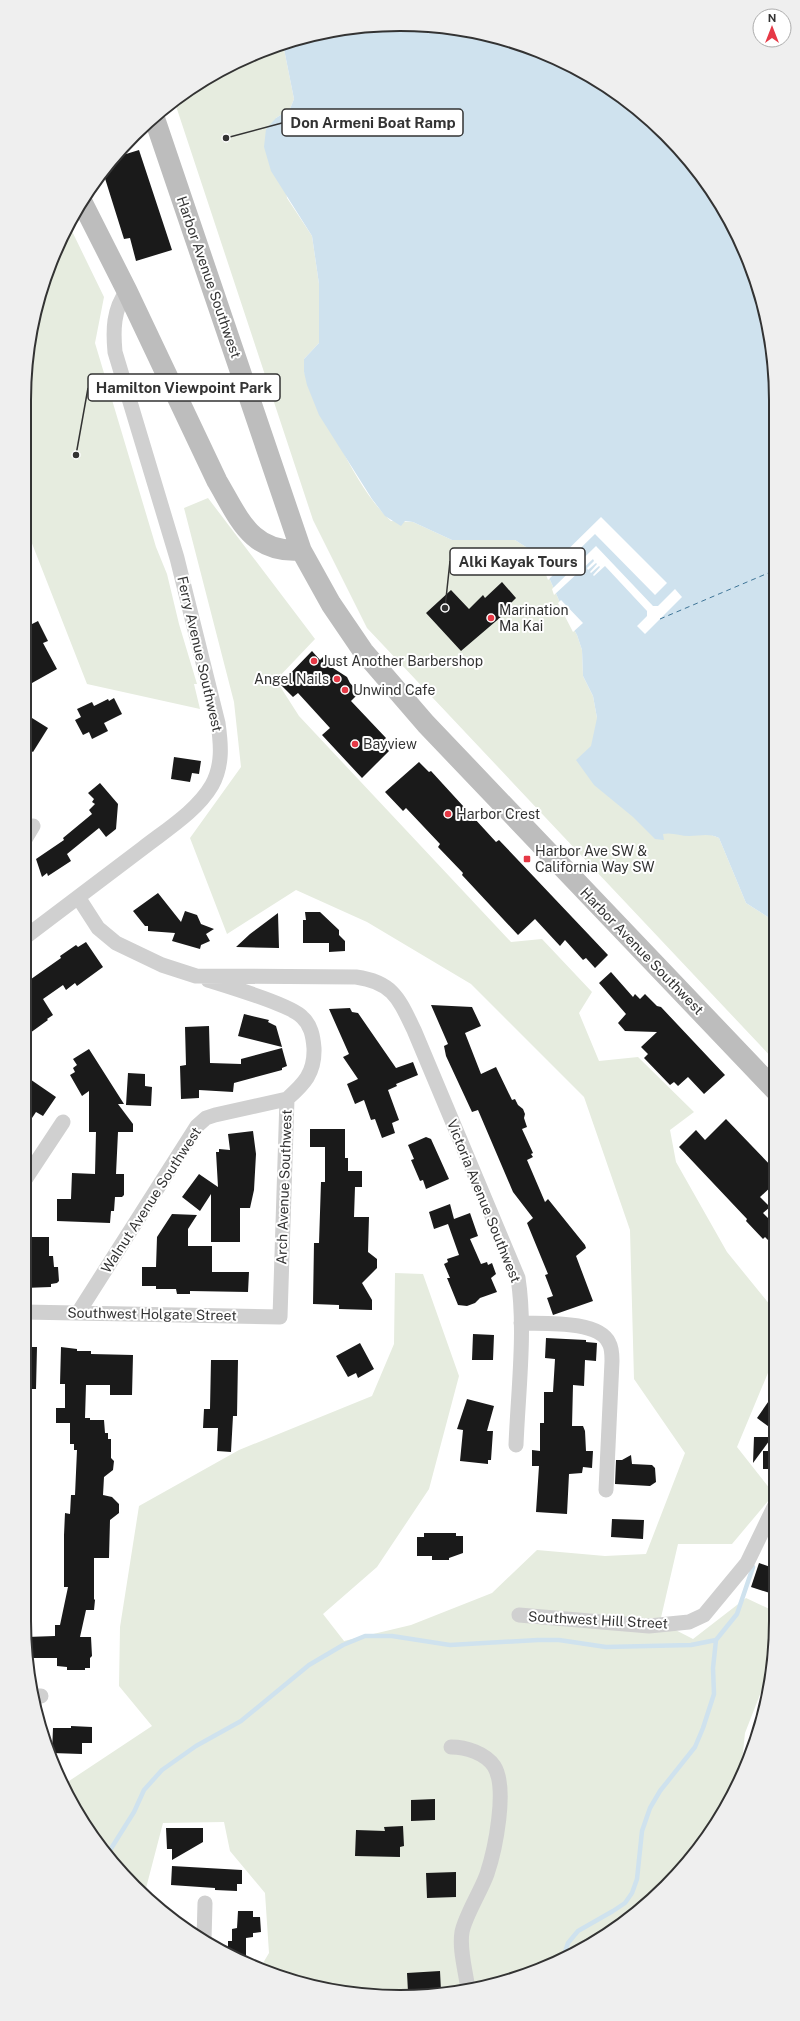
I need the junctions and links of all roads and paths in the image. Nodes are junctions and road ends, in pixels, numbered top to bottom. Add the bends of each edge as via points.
1 (156, 124) edge
2 (85, 208) edge
3 (127, 291) junction
4 (301, 550) junction
5 (33, 826) dead end
6 (31, 829) edge
7 (78, 897) junction
8 (31, 933) edge
9 (196, 976) junction
10 (769, 1084) edge
11 (286, 1099) junction
12 (63, 1122) dead end
13 (31, 1170) edge
14 (31, 1312) edge
15 (78, 1313) junction
16 (280, 1317) joint
17 (521, 1323) junction
18 (516, 1445) dead end
19 (606, 1490) dead end
20 (769, 1517) edge
21 (519, 1615) dead end
22 (451, 1747) dead end
23 (205, 1903) dead end
24 (204, 1934) edge
25 (467, 1984) edge

1 - 4 main road, Harbor Avenue Southwest
2 - 3 main road
3 - 4 main road via 217,481 246,529 267,546 290,551
3 - 7 street, Ferry Avenue Southwest via 119,304 115,321 115,352 179,565 218,722 220,764 212,784 200,800 171,826
4 - 10 main road, Harbor Avenue Southwest via 331,604 362,651 415,713
5 - 6 street
7 - 8 street, Ferry Avenue Southwest
7 - 9 street, Arch Avenue Southwest via 98,928 116,943 162,965
9 - 11 street, Arch Avenue Southwest via 302,1016 313,1038 312,1069 305,1083
9 - 17 street, Victoria Avenue Southwest via 356,977 384,985 393,993 414,1030 518,1278
11 - 15 street, Walnut Avenue Southwest via 215,1115 206,1118 197,1126
11 - 16 street, Arch Avenue Southwest
12 - 13 street
14 - 15 street, Southwest Holgate Street
15 - 16 street, Southwest Holgate Street
17 - 18 street, Victoria Avenue Southwest
17 - 19 street via 569,1325 601,1332 609,1342 612,1352
20 - 21 street, Southwest Hill Street via 747,1563 704,1615 688,1622 650,1626
22 - 25 street via 463,1747 486,1757 494,1767 500,1800 499,1821 488,1873 462,1932
23 - 24 street

